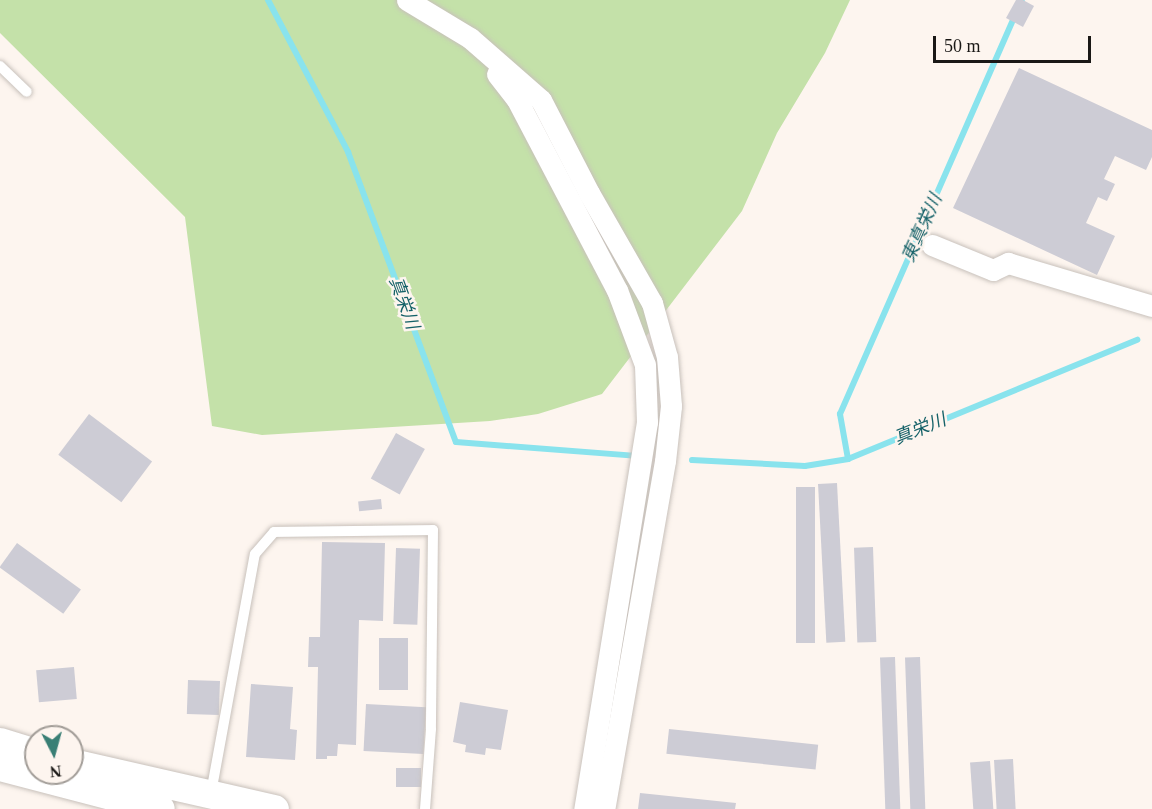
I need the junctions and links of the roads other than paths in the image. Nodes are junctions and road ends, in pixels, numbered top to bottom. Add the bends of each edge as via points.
1 (407, 0) edge
2 (470, 38) junction
3 (0, 66) edge
4 (27, 92) dead end
5 (932, 245) dead end
6 (1152, 306) edge
7 (0, 742) edge
8 (24, 749) edge
9 (84, 765) edge
10 (0, 767) edge
11 (210, 796) junction
12 (124, 805) edge
13 (161, 809) edge
14 (275, 809) edge
15 (425, 809) edge
16 (584, 809) edge
17 (604, 809) edge

1 - 2 street
2 - 16 street via 516,98 617,290 645,365 647,422
2 - 17 street via 541,100 652,303 667,357 671,406 665,461
3 - 4 lane
5 - 6 street via 993,270 1008,263
7 - 8 main road
9 - 11 main road
10 - 12 main road
11 - 14 main road
11 - 15 lane via 255,554 274,532 433,530 431,729
12 - 13 main road

